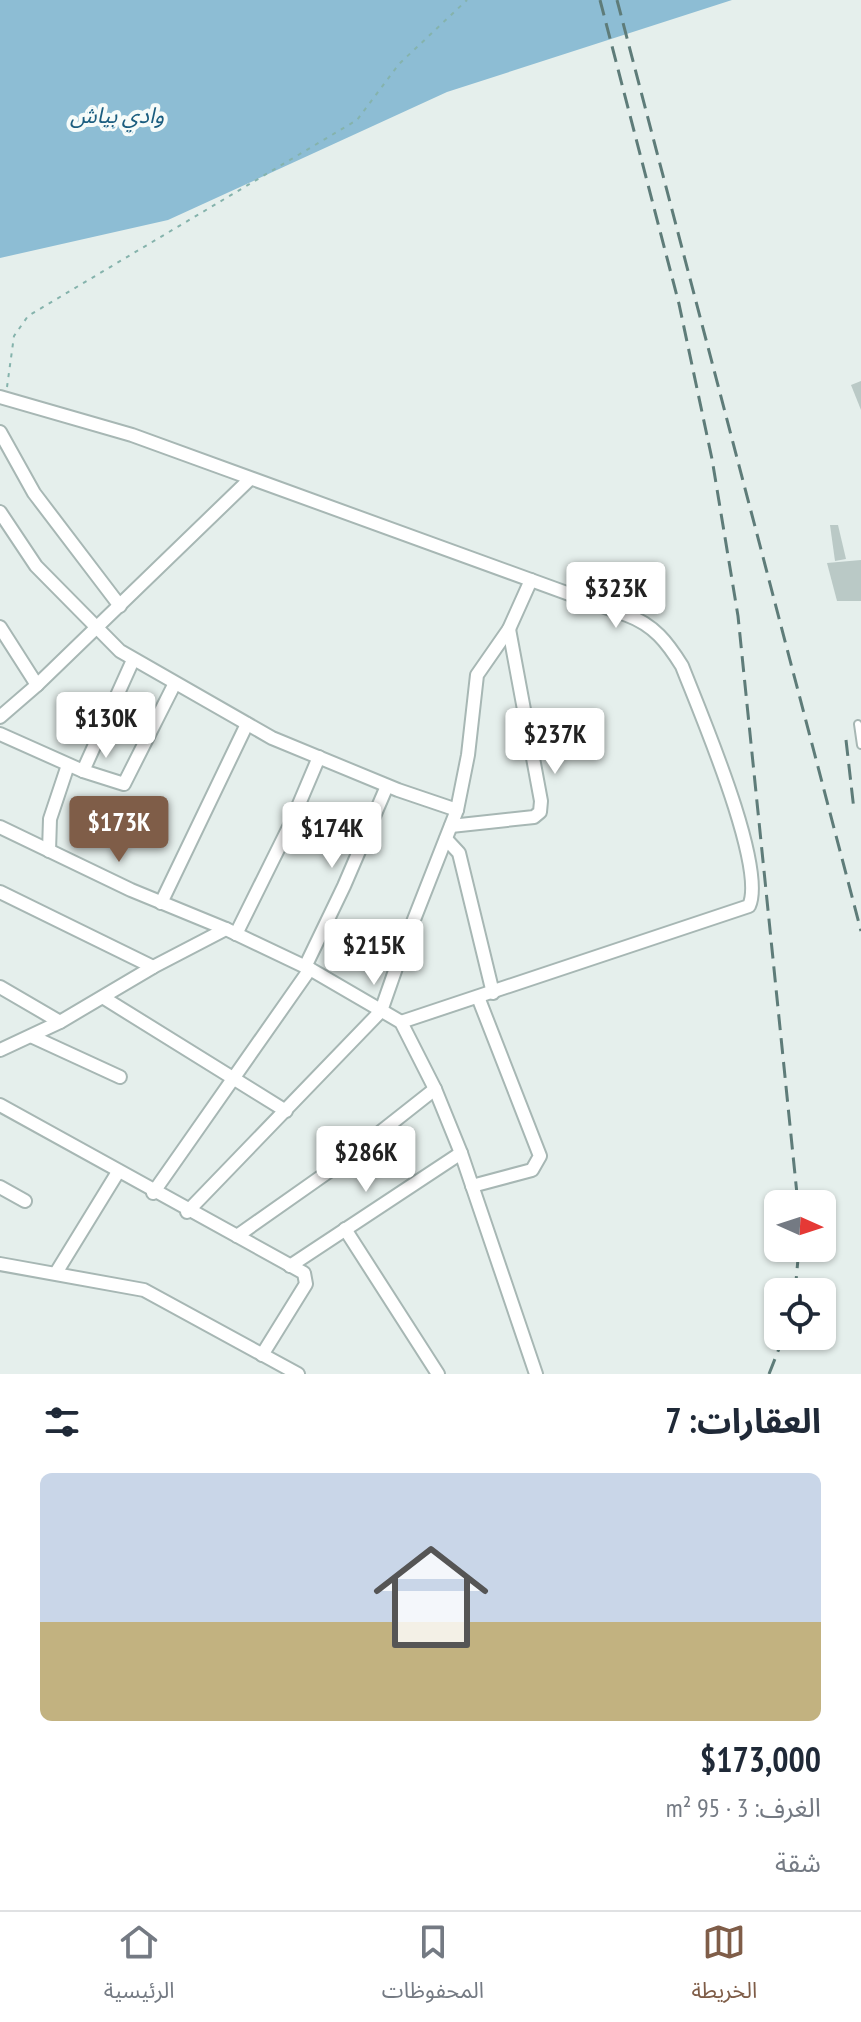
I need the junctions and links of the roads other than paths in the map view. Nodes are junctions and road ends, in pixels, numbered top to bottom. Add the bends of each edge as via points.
1 (3, 398) edge
2 (0, 432) edge
3 (249, 480) junction
4 (0, 512) edge
5 (531, 580) junction
6 (120, 606) junction
7 (0, 627) edge
8 (96, 627) junction
9 (509, 629) junction
10 (133, 660) junction
11 (37, 685) junction
12 (174, 685) junction
13 (0, 717) edge
14 (247, 724) junction
15 (858, 724) dead end
16 (0, 734) edge
17 (861, 745) edge
18 (319, 757) junction
19 (68, 765) junction
20 (83, 771) junction
21 (387, 786) junction
22 (457, 810) junction
23 (451, 826) junction
24 (0, 827) edge
25 (446, 839) junction
26 (49, 851) junction
27 (0, 892) edge
28 (161, 903) junction
29 (231, 932) junction
30 (153, 967) junction
31 (307, 968) junction
32 (0, 987) edge
33 (493, 993) junction
34 (478, 997) junction
35 (104, 998) junction
36 (381, 1011) junction
37 (60, 1022) junction
38 (401, 1022) junction
39 (33, 1037) junction
40 (0, 1050) edge
41 (120, 1077) dead end
42 (232, 1079) junction
43 (435, 1089) junction
44 (0, 1105) edge
45 (286, 1111) junction
46 (461, 1153) junction
47 (118, 1172) junction
48 (472, 1186) junction
49 (0, 1187) edge
50 (153, 1193) junction
51 (25, 1201) dead end
52 (187, 1212) junction
53 (345, 1229) junction
54 (237, 1236) junction
55 (0, 1264) edge
56 (290, 1266) junction
57 (56, 1273) junction
58 (262, 1355) junction
59 (298, 1374) edge
60 (438, 1374) edge
61 (536, 1374) edge

1 - 3 street via 132,435
2 - 6 street via 34,493
3 - 5 street
3 - 6 street
4 - 8 street via 36,566
5 - 9 street
5 - 33 street via 642,621 671,647 740,822 753,895 740,911
6 - 8 street
7 - 11 street
8 - 10 street
8 - 11 street
9 - 22 street via 477,675
9 - 23 street via 530,729 540,812 534,817
10 - 12 street
10 - 20 street
11 - 13 street
12 - 14 street
12 - 20 street via 126,782
14 - 18 street
14 - 28 street
15 - 17 lane
16 - 19 street
18 - 21 street
18 - 29 street via 291,823
19 - 20 street
19 - 26 street via 50,819
21 - 22 street
21 - 31 street
22 - 23 street
23 - 25 street
24 - 26 street
25 - 33 street via 459,853
25 - 36 street
26 - 28 street
27 - 30 street
28 - 29 street
29 - 30 street
29 - 31 street
30 - 35 street
31 - 36 street
31 - 42 street
32 - 37 street
33 - 34 street
34 - 38 street
34 - 48 street via 540,1156 532,1170
35 - 37 street
35 - 42 street
36 - 38 street
36 - 45 street
37 - 39 street
38 - 43 street
39 - 40 street
39 - 41 street
42 - 45 street
42 - 50 street
43 - 46 street
43 - 54 street
44 - 47 street
45 - 52 street
46 - 48 street
46 - 53 street
47 - 50 street
47 - 57 street
48 - 61 street
49 - 51 street
50 - 52 street
52 - 54 street
53 - 56 street
53 - 60 street
54 - 56 street
55 - 57 street
56 - 58 street via 304,1273 306,1283
57 - 58 street via 144,1290
58 - 59 street

